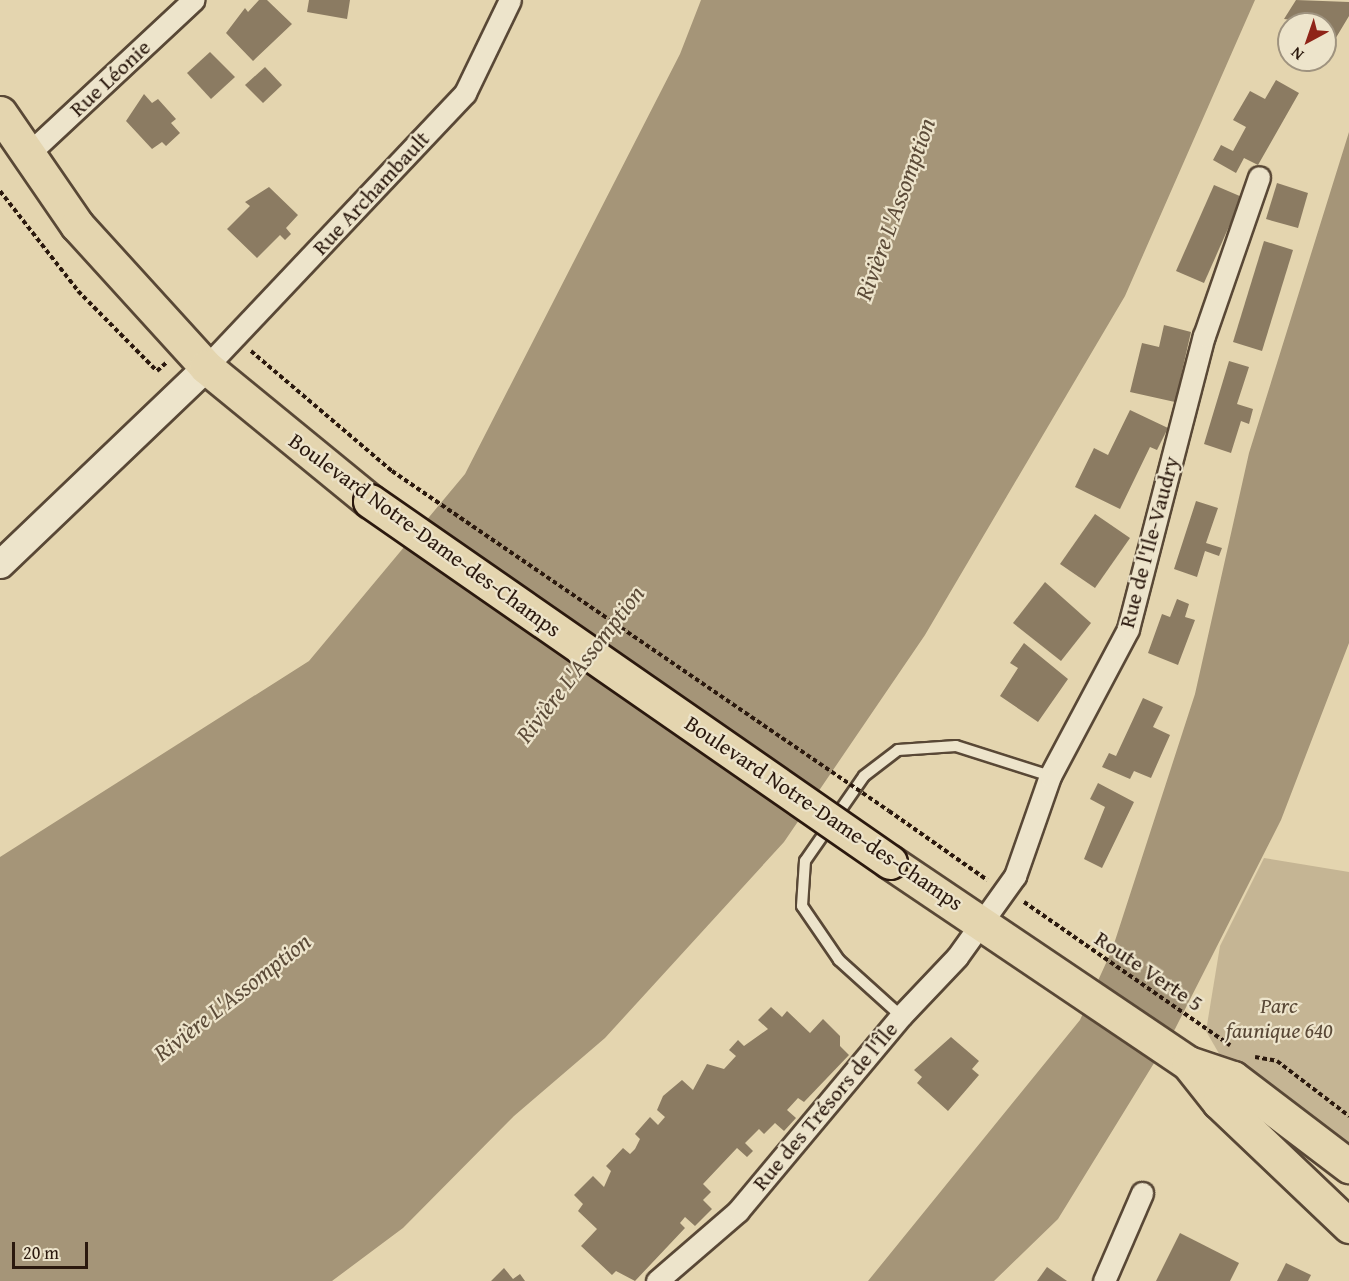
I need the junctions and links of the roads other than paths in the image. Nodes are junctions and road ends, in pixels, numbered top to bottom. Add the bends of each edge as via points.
1 (193, 0) edge
2 (510, 0) edge
3 (0, 113) edge
4 (26, 156) junction
5 (1259, 177) dead end
6 (206, 367) junction
7 (0, 564) edge
8 (1050, 776) junction
9 (982, 920) junction
10 (901, 1016) junction
11 (1188, 1063) junction
12 (1349, 1166) edge
13 (1312, 1190) junction
14 (1142, 1193) dead end
15 (1349, 1226) edge
16 (1349, 1237) edge
17 (657, 1281) edge
18 (1104, 1281) edge

1 - 4 street, Rue Léonie
2 - 6 street, Rue Archambault via 465,93
3 - 4 main road, Boulevard Notre-Dame-des-Champs
4 - 6 main road, Boulevard Notre-Dame-des-Champs via 77,225
5 - 8 street, Rue de l'Ile-Vaudry via 1204,336 1128,629
6 - 7 street
6 - 9 main road, Boulevard Notre-Dame-des-Champs, bridge via 370,501 890,862
8 - 9 street, Rue de l'Ile-Vaudry via 1015,876
8 - 10 lane via 956,746 898,750 864,776 805,861 802,906 839,960
9 - 10 street, Rue des Trésors de l'Île via 957,957
9 - 11 main road, Boulevard Notre-Dame-des-Champs
10 - 17 street, Rue des Trésors de l'Île via 738,1211
11 - 12 main road via 1233,1078
11 - 13 main road via 1219,1102
13 - 15 main road
13 - 16 main road
14 - 18 street

